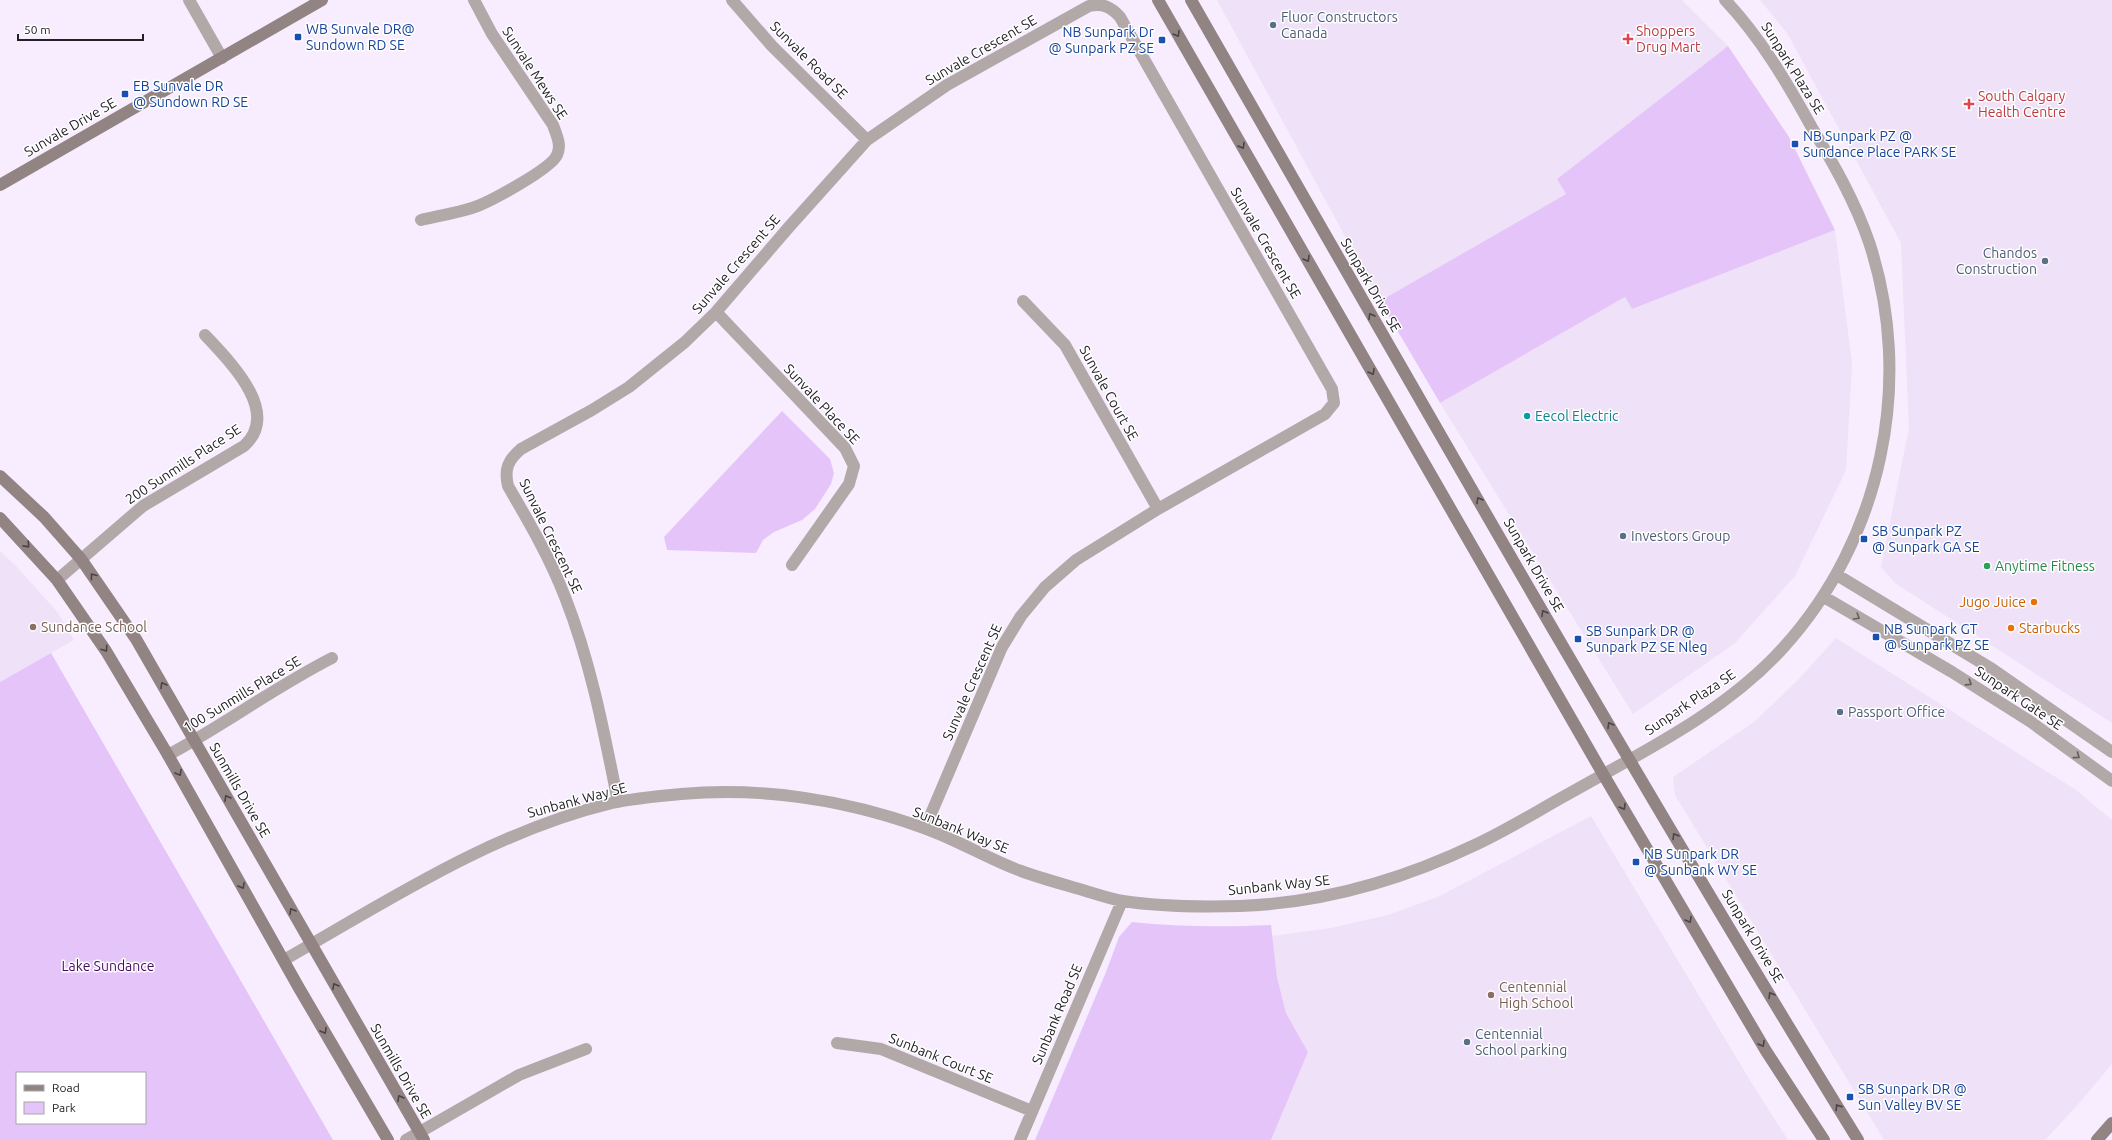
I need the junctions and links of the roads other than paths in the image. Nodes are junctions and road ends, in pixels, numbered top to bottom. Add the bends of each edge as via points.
1 (189, 0) edge
2 (322, 0) edge
3 (474, 0) edge
4 (732, 0) edge
5 (1158, 0) edge
6 (1191, 0) edge
7 (1725, 0) edge
8 (222, 58) junction
9 (867, 140) junction
10 (0, 185) edge
11 (421, 220) dead end
12 (1023, 301) dead end
13 (716, 312) junction
14 (205, 335) dead end
15 (0, 476) edge
16 (1158, 509) junction
17 (0, 518) edge
18 (81, 559) junction
19 (792, 565) dead end
20 (1837, 575) junction
21 (57, 580) junction
22 (1824, 597) junction
23 (332, 658) dead end
24 (194, 740) junction
25 (2112, 752) edge
26 (168, 755) junction
27 (1630, 759) junction
28 (1603, 774) junction
29 (2112, 781) edge
30 (618, 802) junction
31 (925, 828) junction
32 (1122, 901) junction
33 (312, 944) junction
34 (284, 960) junction
35 (837, 1043) dead end
36 (586, 1049) dead end
37 (1032, 1111) junction
38 (2112, 1123) edge
39 (422, 1136) edge
40 (388, 1140) edge
41 (406, 1140) edge
42 (1020, 1140) edge
43 (1824, 1140) edge
44 (1858, 1140) edge
45 (2097, 1140) edge

1 - 8 street
2 - 8 street, Sunvale Drive SE
3 - 11 street, Sunvale Mews SE via 492,34 553,126 559,140 558,154 550,165 539,173 474,207
4 - 9 street, Sunvale Road SE via 772,46 855,125
5 -> 28 street
27 -> 6 street, Sunpark Drive SE via 1359,295
7 - 20 street, Sunpark Plaza SE via 1746,23 1773,61 1838,173 1869,243 1883,297 1890,380 1888,414 1866,511
8 - 10 street, Sunvale Drive SE
9 - 13 street, Sunvale Crescent SE
9 - 16 street, Sunvale Crescent SE via 947,85 1089,6 1107,6 1120,17 1332,389 1334,398 1332,407 1325,414
12 - 16 street, Sunvale Court SE via 1065,346
13 - 19 street, Sunvale Place SE via 844,448 854,466 850,484
13 - 30 street, Sunvale Crescent SE via 685,342 629,388 521,449 506,467 508,486 542,546 565,596 579,636 595,691
14 - 18 street, 200 Sunmills Place SE via 242,380 257,406 259,416 255,435 244,446 143,506
15 - 18 street, Sunmills Drive SE via 44,517
16 - 31 street, Sunvale Crescent SE via 1076,560 1045,587 1021,616 1002,647
17 -> 21 street
18 - 21 street, 200 Sunmills Place SE
24 -> 18 street, Sunmills Drive SE via 136,639
20 - 22 street, Sunpark Plaza SE
20 - 25 street, Sunpark Gate SE via 1992,669
21 -> 26 street via 106,651
22 - 27 street, Sunpark Plaza SE via 1783,648 1736,691 1692,722
22 -> 29 street, Sunpark Gate SE via 2031,722
23 - 24 street, 100 Sunmills Place SE via 290,680
24 - 26 street, 100 Sunmills Place SE
33 -> 24 street, Sunmills Drive SE
26 -> 34 street
27 - 28 street, Sunbank Way SE
44 -> 27 street, Sunpark Drive SE
28 - 32 street, Sunbank Way SE via 1482,842 1400,877 1363,888 1248,906 1203,907
28 -> 43 street via 1766,1051
30 - 31 street, Sunbank Way SE via 718,792 799,796 859,809
30 - 33 street, Sunbank Way SE via 541,824 474,852
31 - 32 street, Sunbank Way SE via 1021,871
32 - 37 street, Sunbank Road SE
33 - 34 street, Sunbank Way SE
39 -> 33 street, Sunmills Drive SE
34 -> 40 street
35 - 37 street, Sunbank Court SE via 881,1049
36 - 39 street via 519,1075
37 - 42 street, Sunbank Road SE
38 - 45 street
39 - 41 street

